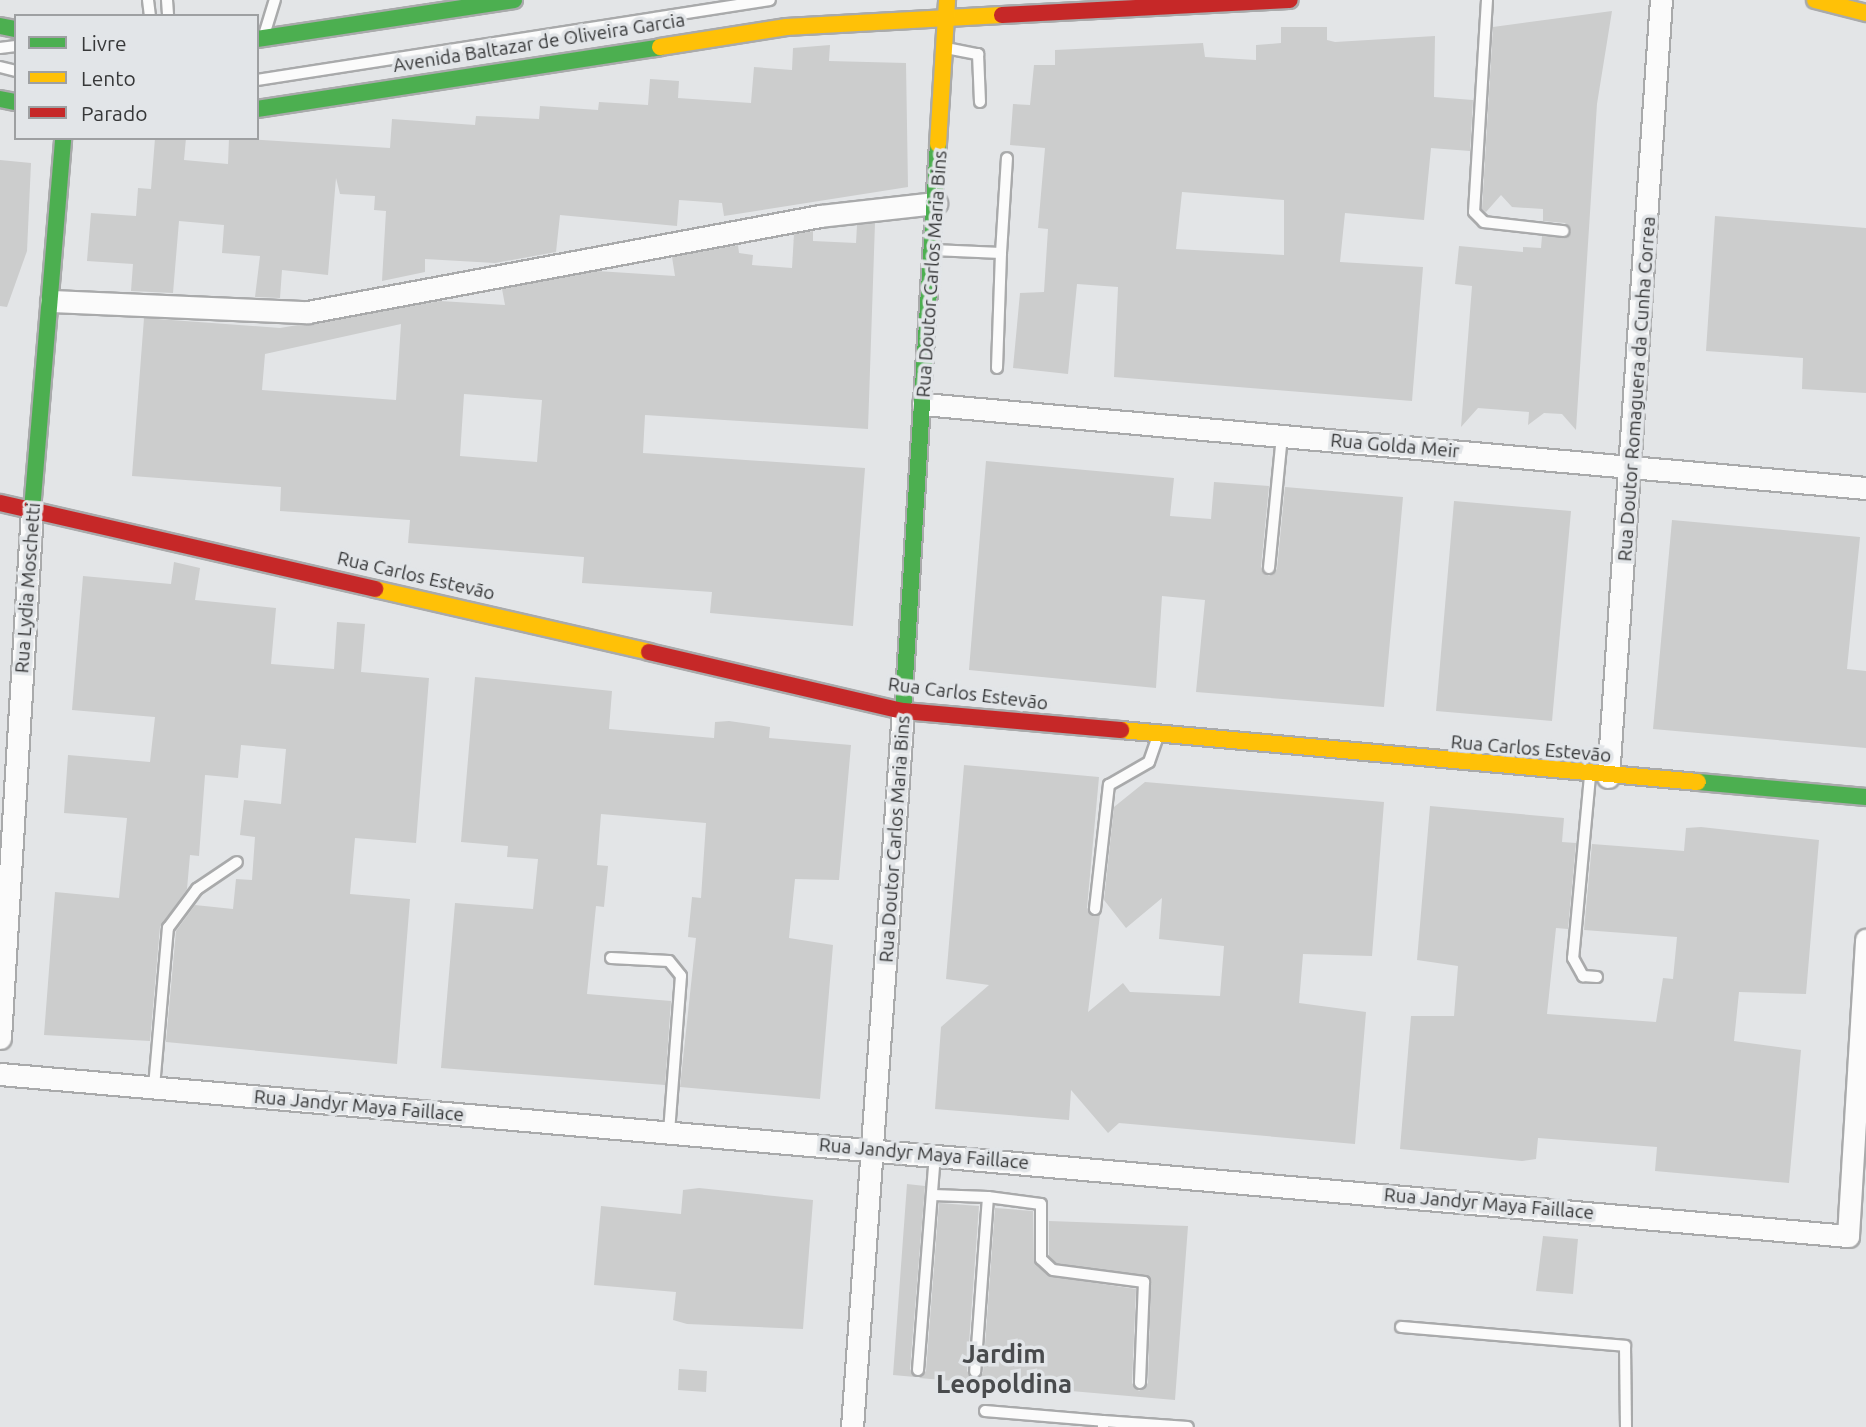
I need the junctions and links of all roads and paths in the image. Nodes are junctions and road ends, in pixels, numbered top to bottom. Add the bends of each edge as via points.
1 (275, 0) edge
2 (514, 0) edge
3 (770, 0) edge
4 (1290, 0) edge
5 (1487, 0) edge
6 (1661, 0) edge
7 (1815, 0) edge
8 (1238, 2) edge
9 (948, 7) edge
10 (1866, 13) edge
11 (261, 38) edge
12 (946, 48) junction
13 (259, 80) edge
14 (980, 102) dead end
15 (259, 109) edge
16 (63, 140) edge
17 (1007, 158) dead end
18 (936, 202) junction
19 (1563, 231) dead end
20 (933, 250) junction
21 (1001, 253) junction
22 (51, 301) junction
23 (997, 368) dead end
24 (923, 404) junction
25 (1282, 436) junction
26 (1632, 467) junction
27 (1866, 488) edge
28 (0, 503) edge
29 (32, 510) junction
30 (1269, 568) dead end
31 (903, 711) junction
32 (1159, 734) junction
33 (1599, 776) junction
34 (1866, 797) edge
35 (237, 862) dead end
36 (1095, 909) dead end
37 (1866, 940) edge
38 (611, 958) dead end
39 (1597, 977) dead end
40 (0, 1038) edge
41 (0, 1074) edge
42 (154, 1087) junction
43 (668, 1133) junction
44 (875, 1150) junction
45 (935, 1155) junction
46 (933, 1195) junction
47 (988, 1197) junction
48 (1401, 1327) dead end
49 (918, 1370) dead end
50 (975, 1373) dead end
51 (1140, 1383) dead end
52 (985, 1411) dead end
53 (1103, 1424) edge
54 (852, 1427) edge
55 (1188, 1427) edge
56 (1626, 1427) edge

1 - 11 lane
2 - 11 street
3 - 13 lane
4 - 8 street, Avenida Baltazar de Oliveira Garcia
5 - 19 lane via 1474,212 1484,222
6 - 26 street, Rua Doutor Romaguera da Cunha Correa
7 - 10 street
8 - 9 street, Avenida Baltazar de Oliveira Garcia
9 - 12 street, Rua Doutor Carlos Maria Bins
9 - 15 street, Avenida Baltazar de Oliveira Garcia via 598,51
12 - 14 lane via 978,54
12 - 18 street, Rua Doutor Carlos Maria Bins
16 - 22 street, Rua Lydia Moschetti
17 - 21 lane
18 - 20 street, Rua Doutor Carlos Maria Bins
18 - 22 street via 820,216 308,312
20 - 21 lane
20 - 24 street, Rua Doutor Carlos Maria Bins
21 - 23 lane
22 - 29 street, Rua Lydia Moschetti
24 - 25 street, Rua Golda Meir
24 - 31 street, Rua Doutor Carlos Maria Bins
25 - 26 street, Rua Golda Meir
25 - 30 lane
26 - 27 street, Rua Golda Meir
26 - 33 street, Rua Doutor Romaguera da Cunha Correa
28 - 29 street, Rua Carlos Estevão
29 - 31 street, Rua Carlos Estevão
29 - 40 street, Rua Lydia Moschetti
31 - 32 street, Rua Carlos Estevão
31 - 44 street, Rua Doutor Carlos Maria Bins
32 - 33 street, Rua Carlos Estevão
32 - 36 lane via 1149,762 1109,785
33 - 34 street, Rua Carlos Estevão
33 - 39 lane via 1573,958 1583,976
35 - 42 lane via 197,889 168,928
37 - 45 street, Rua Jandyr Maya Faillace via 1848,1236
38 - 43 lane via 668,961 681,976
41 - 42 street, Rua Jandyr Maya Faillace
42 - 43 street, Rua Jandyr Maya Faillace
43 - 44 street, Rua Jandyr Maya Faillace
44 - 45 street, Rua Jandyr Maya Faillace
44 - 54 street, Rua Doutor Carlos Maria Bins
45 - 46 lane
46 - 47 lane
46 - 49 lane
47 - 50 lane
47 - 51 lane via 1041,1204 1041,1259 1053,1270 1144,1282
48 - 56 lane via 1625,1346
52 - 53 lane
53 - 55 lane

